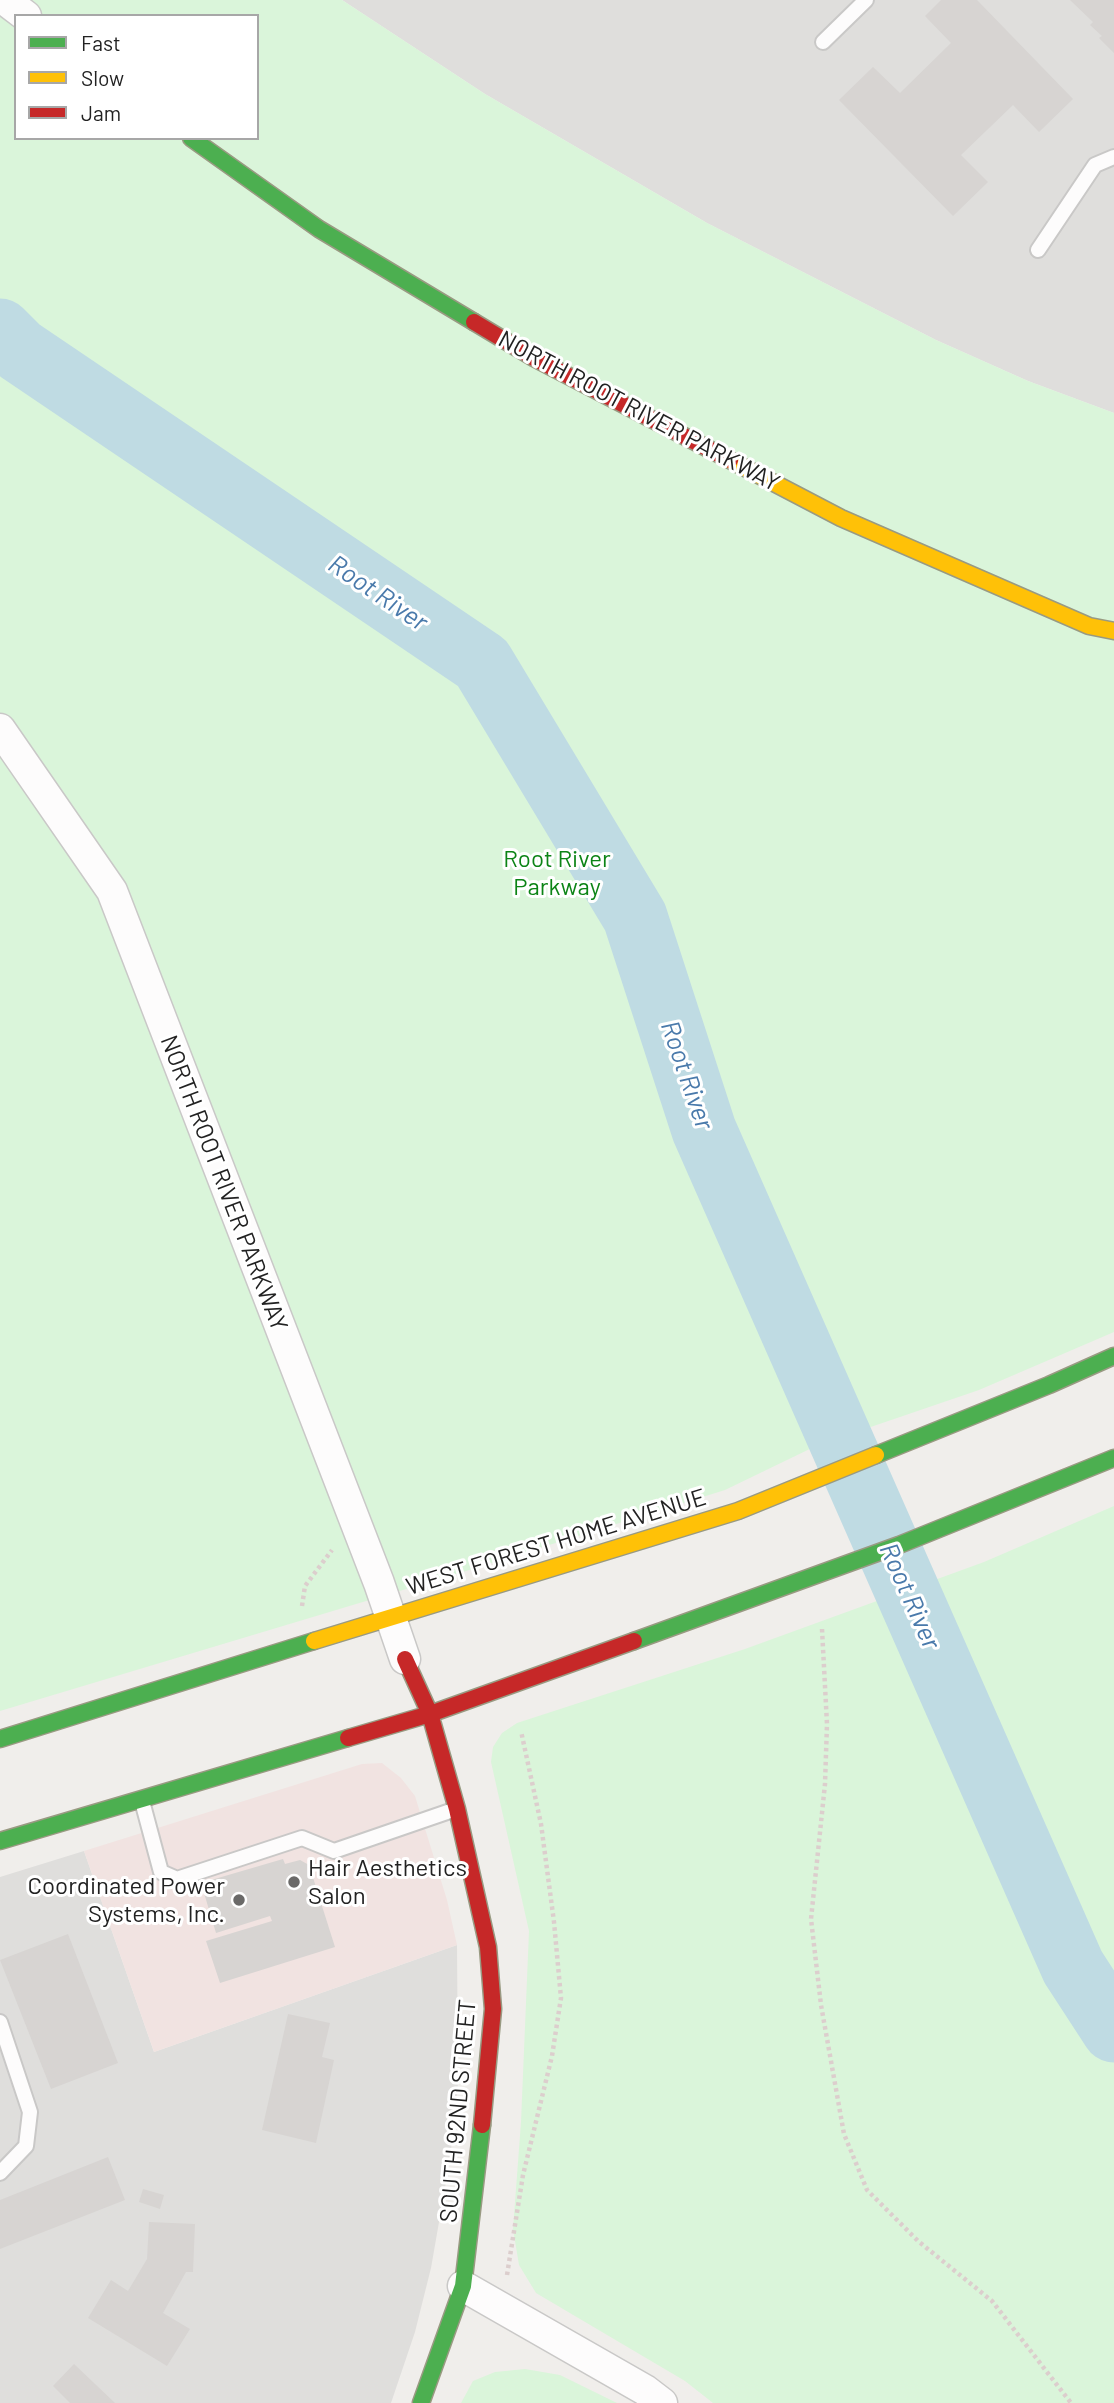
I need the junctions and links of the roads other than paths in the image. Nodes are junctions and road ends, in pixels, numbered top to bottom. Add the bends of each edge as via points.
1 (5, 0) edge
2 (866, 0) edge
3 (23, 14) edge
4 (823, 42) dead end
5 (194, 140) edge
6 (1114, 157) edge
7 (1038, 250) dead end
8 (1114, 631) edge
9 (0, 729) edge
10 (1114, 1356) edge
11 (1114, 1458) edge
12 (389, 1617) junction
13 (405, 1659) joint
14 (430, 1714) junction
15 (0, 1739) edge
16 (141, 1799) junction
17 (457, 1809) junction
18 (0, 1842) edge
19 (0, 2022) edge
20 (0, 2173) edge
21 (463, 2286) junction
22 (422, 2403) edge
23 (662, 2403) edge

1 - 3 street
2 - 4 lane
5 - 8 main road, NORTH ROOT RIVER PARKWAY via 319,229 534,358 841,518 1089,626
6 - 7 lane via 1095,166
9 - 12 street, NORTH ROOT RIVER PARKWAY via 112,891
10 - 12 main road, WEST FOREST HOME AVENUE via 738,1511
11 - 14 main road via 872,1555
12 - 13 street, NORTH ROOT RIVER PARKWAY
12 - 15 main road, WEST FOREST HOME AVENUE
13 - 14 main road, SOUTH 92ND STREET
14 - 16 main road
14 - 17 main road, SOUTH 92ND STREET
16 - 17 lane via 161,1872 177,1879 302,1838 334,1851
16 - 18 main road
17 - 21 main road, SOUTH 92ND STREET via 488,1947 493,2009
19 - 20 lane via 30,2112 26,2146
21 - 22 main road, SOUTH 92ND STREET
21 - 23 street

